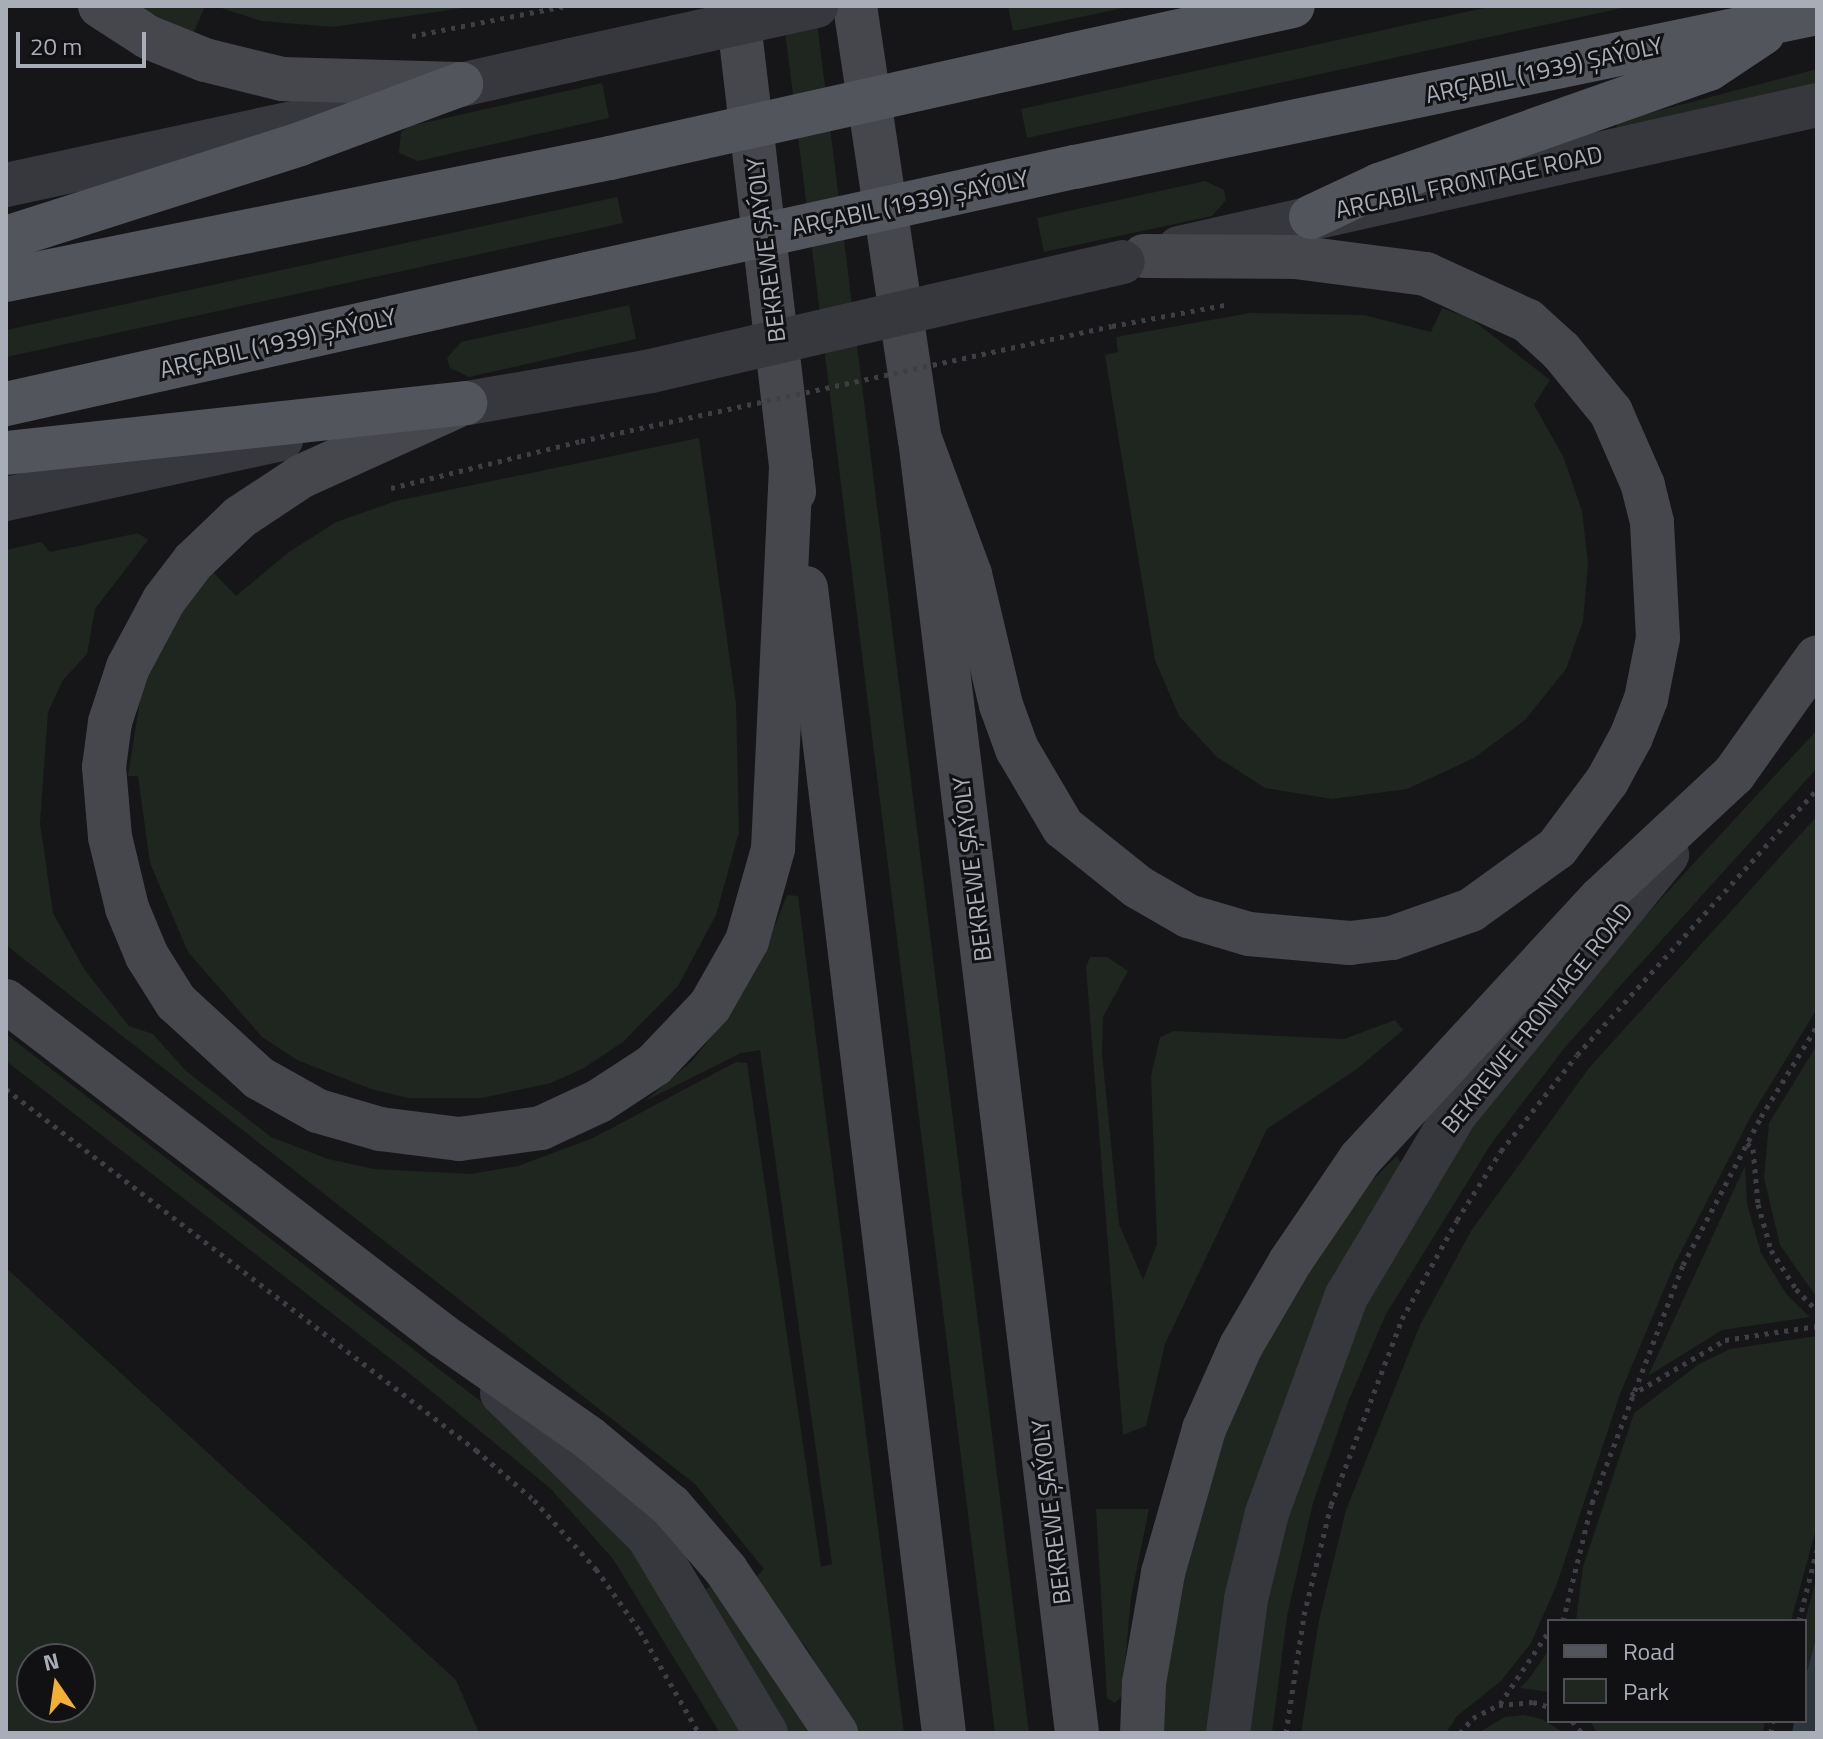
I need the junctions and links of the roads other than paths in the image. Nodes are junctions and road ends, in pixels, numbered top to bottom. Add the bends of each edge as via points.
1 (100, 6) edge
2 (737, 6) edge
3 (816, 6) edge
4 (855, 6) edge
5 (1293, 6) edge
6 (1799, 17) edge
7 (461, 84) junction
8 (1817, 105) edge
9 (6, 185) edge
10 (1311, 217) junction
11 (6, 238) edge
12 (1133, 259) junction
13 (6, 280) edge
14 (465, 403) junction
15 (6, 404) edge
16 (920, 439) junction
17 (6, 453) edge
18 (791, 464) junction
19 (6, 499) edge
20 (1817, 657) edge
21 (1734, 774) junction
22 (6, 1001) edge
23 (443, 1336) junction
24 (766, 1733) edge
25 (836, 1733) edge
26 (944, 1733) edge
27 (1077, 1733) edge
28 (1142, 1733) edge
29 (1228, 1733) edge

1 - 7 main road via 148,37 199,58 282,79
2 - 18 main road, BEKREWE ŞAÝOLY
3 - 7 street, bridge
4 - 16 main road, BEKREWE ŞAÝOLY
5 - 13 main road, bridge via 610,158
6 - 10 main road via 1709,69 1379,185
6 - 15 main road, ARÇABIL (1939) ŞAÝOLY, bridge via 1075,167
7 - 9 street
7 - 11 main road via 300,144
8 - 10 street, ARCABIL FRONTAGE ROAD
10 - 12 street, ARCABIL FRONTAGE ROAD
12 - 14 street, ARCABIL FRONTAGE ROAD, bridge via 651,371
12 - 16 main road via 1295,257 1426,274 1528,321 1561,351 1611,412 1643,485 1652,522 1658,638 1646,699 1631,737 1607,781 1557,848 1471,910 1392,938 1350,943 1249,934 1188,916 1138,887 1063,827 1017,749 1001,705 970,574
14 - 17 main road
14 - 18 main road via 302,476 240,517 193,562 164,600 128,667 110,722 104,767 110,837 127,908 147,956 176,1002 259,1078 318,1111 380,1129 459,1139 541,1128 599,1101 654,1065 710,1006 747,941 773,849
14 - 19 street, ARCABIL FRONTAGE ROAD
16 - 27 main road, BEKREWE ŞAÝOLY
18 - 26 main road, BEKREWE ŞAÝOLY
20 - 21 main road
21 - 28 main road via 1601,898 1484,1019 1360,1159 1290,1262 1241,1346 1204,1429 1163,1573 1144,1683
21 - 29 street, BEKREWE FRONTAGE ROAD via 1455,1114 1346,1297 1267,1513 1246,1599
22 - 23 main road
23 - 24 street via 648,1536
23 - 25 main road via 589,1438 671,1506 726,1570

